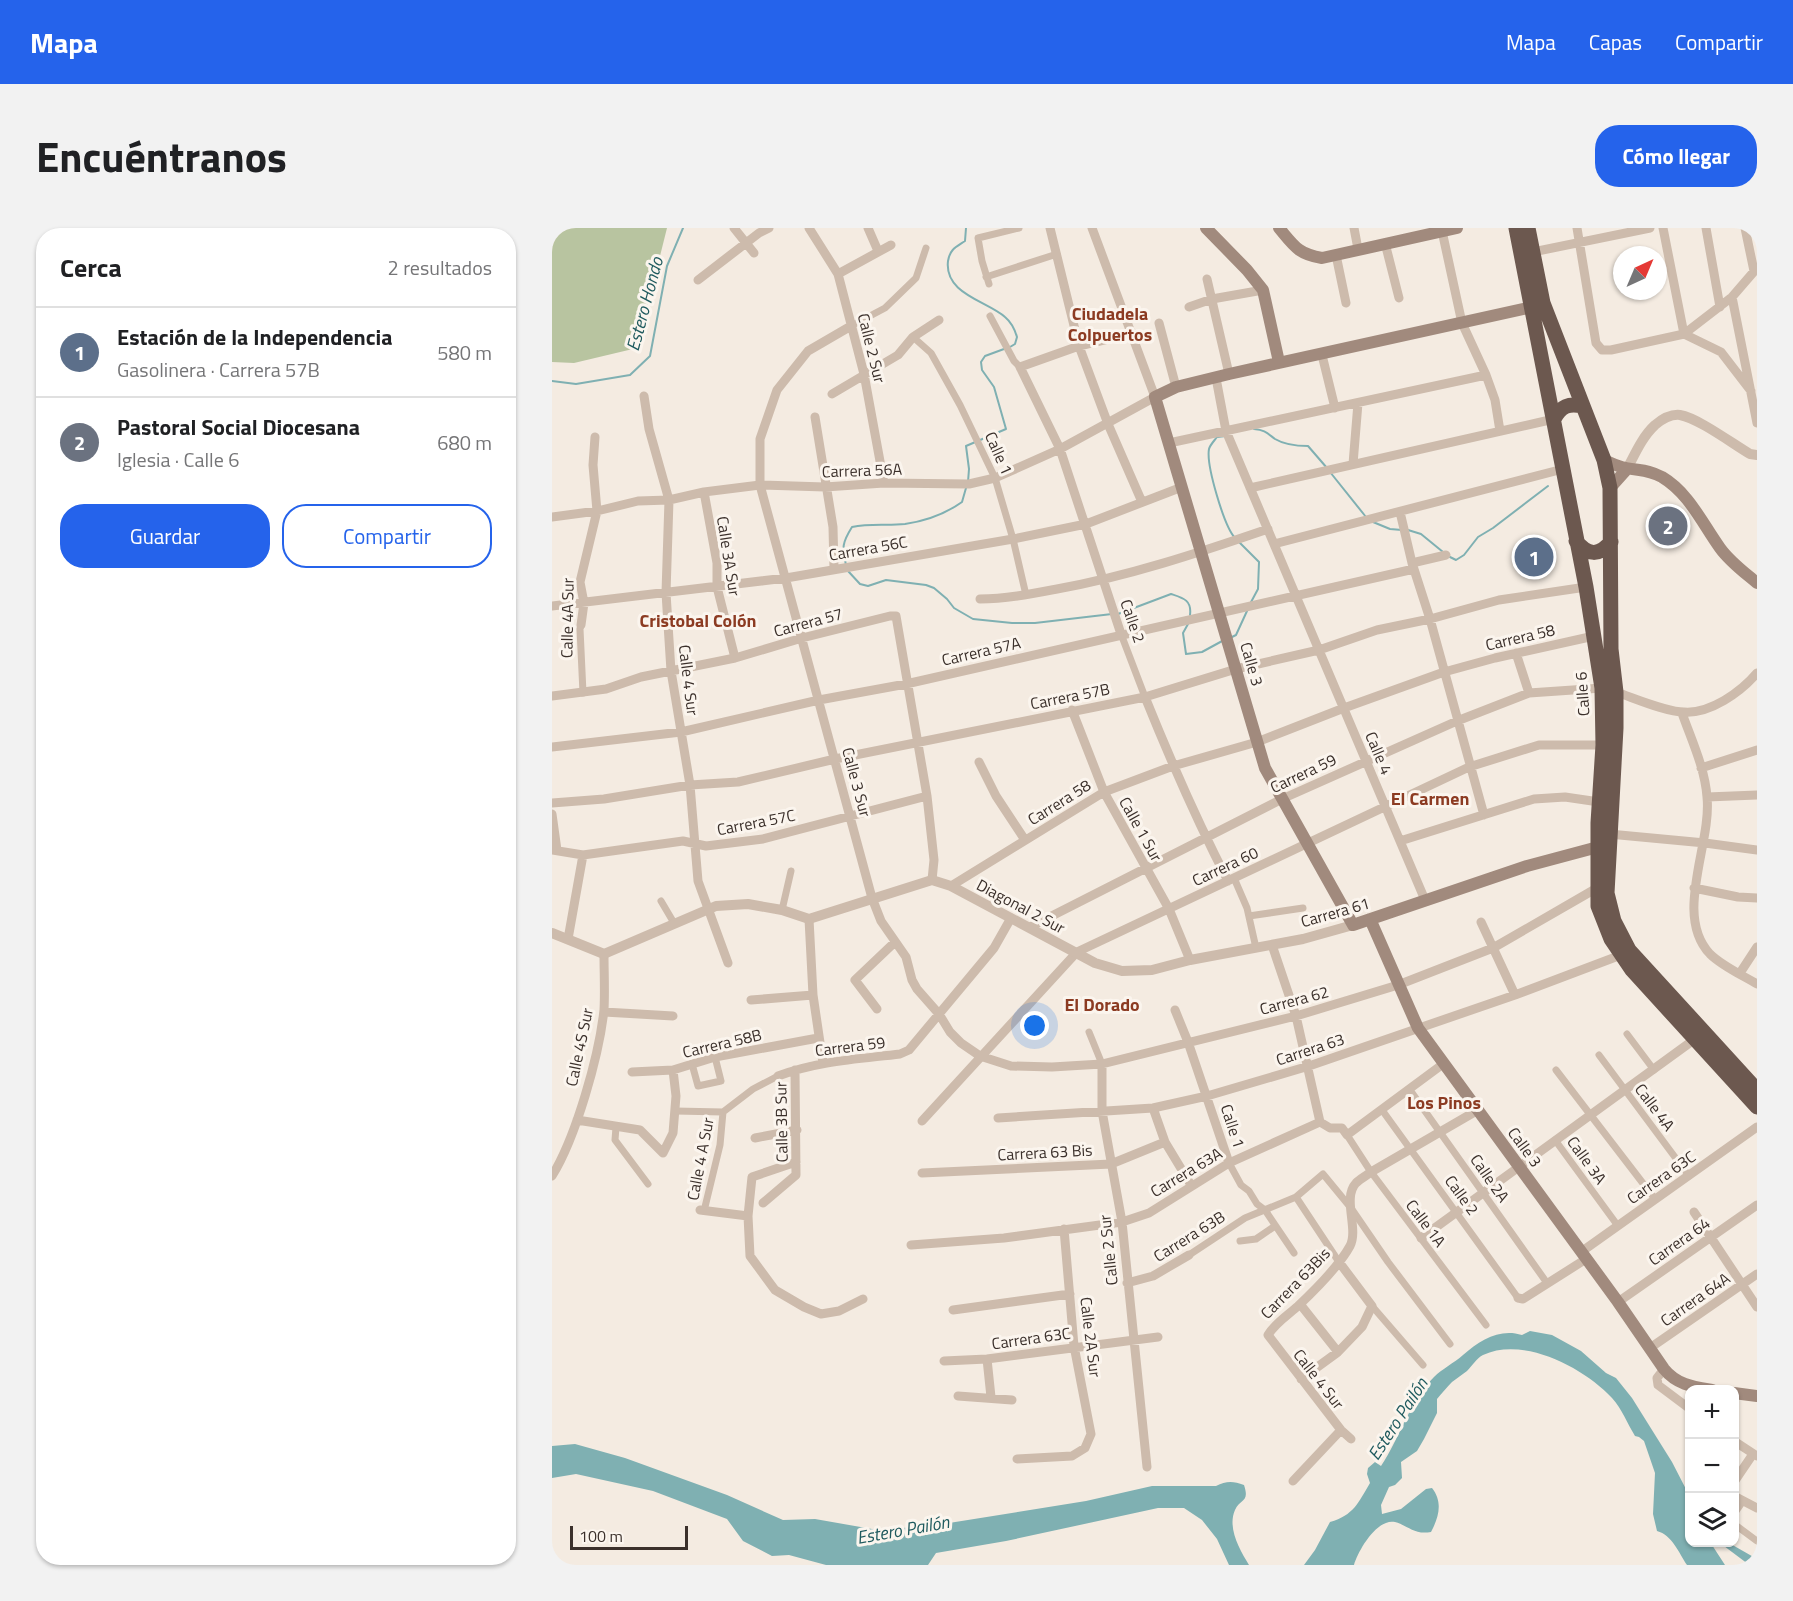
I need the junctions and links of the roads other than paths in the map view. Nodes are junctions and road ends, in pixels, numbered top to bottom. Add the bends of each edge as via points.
1 (734, 228) edge
2 (769, 228) edge
3 (809, 228) edge
4 (868, 228) edge
5 (1019, 228) edge
6 (1050, 228) edge
7 (1092, 228) edge
8 (1206, 228) edge
9 (1279, 228) edge
10 (1354, 228) edge
11 (1516, 228) edge
12 (1528, 228) edge
13 (1577, 228) edge
14 (1650, 228) edge
15 (1663, 228) edge
16 (1706, 228) edge
17 (1745, 228) edge
18 (1452, 229) edge
19 (1403, 233) edge
20 (746, 243) junction
21 (1385, 243) junction
22 (1579, 243) junction
23 (891, 245) dead end
24 (926, 248) dead end
25 (1359, 249) junction
26 (878, 251) junction
27 (1533, 252) junction
28 (753, 253) dead end
29 (1057, 254) junction
30 (1336, 255) junction
31 (1756, 269) edge
32 (838, 274) junction
33 (1207, 279) dead end
34 (698, 280) dead end
35 (1263, 290) junction
36 (1732, 297) junction
37 (1399, 298) dead end
38 (1212, 299) junction
39 (1346, 303) dead end
40 (1189, 307) dead end
41 (1532, 307) junction
42 (1720, 308) junction
43 (990, 316) dead end
44 (939, 320) dead end
45 (1159, 323) dead end
46 (1462, 323) junction
47 (851, 326) junction
48 (1133, 333) junction
49 (1683, 334) junction
50 (913, 337) junction
51 (1079, 346) junction
52 (1322, 355) junction
53 (1279, 362) junction
54 (1020, 367) junction
55 (864, 374) junction
56 (1229, 374) junction
57 (1486, 375) junction
58 (1216, 378) junction
59 (1176, 387) junction
60 (1751, 392) junction
61 (832, 394) dead end
62 (644, 396) dead end
63 (1155, 396) junction
64 (1358, 403) junction
65 (1582, 406) junction
66 (1335, 408) junction
67 (815, 417) dead end
68 (1554, 418) junction
69 (1757, 423) edge
70 (1108, 424) junction
71 (1226, 431) junction
72 (1500, 431) junction
73 (595, 437) dead end
74 (1169, 443) junction
75 (1060, 449) junction
76 (1757, 456) edge
77 (1604, 460) junction
78 (1353, 464) junction
79 (1563, 469) junction
80 (1627, 469) junction
81 (995, 478) junction
82 (884, 483) junction
83 (760, 485) junction
84 (825, 487) junction
85 (1182, 487) junction
86 (1250, 488) junction
87 (1610, 488) junction
88 (704, 492) junction
89 (669, 500) junction
90 (1142, 502) junction
91 (597, 511) junction
92 (1400, 512) junction
93 (552, 517) edge
94 (1086, 524) junction
95 (1268, 529) junction
96 (1013, 539) junction
97 (1576, 541) junction
98 (1611, 542) junction
99 (1274, 544) junction
100 (1201, 552) junction
101 (1446, 555) dead end
102 (1413, 566) junction
103 (834, 569) junction
104 (786, 578) junction
105 (1104, 581) junction
106 (1757, 583) edge
107 (717, 587) junction
108 (1586, 587) junction
109 (666, 593) junction
110 (1026, 595) junction
111 (1296, 596) junction
112 (980, 599) dead end
113 (584, 603) junction
114 (552, 606) edge
115 (1219, 613) junction
116 (1431, 619) junction
117 (581, 625) joint
118 (1121, 634) junction
119 (1594, 636) junction
120 (802, 638) junction
121 (1319, 650) junction
122 (1516, 653) junction
123 (735, 658) junction
124 (1236, 669) junction
125 (671, 671) junction
126 (1444, 672) junction
127 (1757, 673) edge
128 (906, 684) junction
129 (1609, 690) junction
130 (583, 693) junction
131 (1529, 693) junction
132 (552, 696) edge
133 (1145, 697) junction
134 (819, 700) junction
135 (1344, 708) junction
136 (1072, 710) junction
137 (1682, 712) junction
138 (1457, 720) junction
139 (681, 732) junction
140 (1257, 742) junction
141 (916, 743) junction
142 (1602, 746) junction
143 (552, 747) edge
144 (1757, 750) edge
145 (835, 759) junction
146 (1366, 761) junction
147 (979, 762) dead end
148 (1173, 766) junction
149 (1469, 767) junction
150 (1701, 768) junction
151 (690, 785) junction
152 (1104, 792) junction
153 (1757, 795) edge
154 (927, 796) junction
155 (1707, 797) junction
156 (1282, 799) junction
157 (1599, 802) junction
158 (552, 803) edge
159 (1385, 806) junction
160 (552, 814) edge
161 (1484, 815) junction
162 (850, 816) junction
163 (1609, 834) junction
164 (1205, 837) junction
165 (1025, 840) junction
166 (1400, 841) junction
167 (694, 843) junction
168 (1307, 843) junction
169 (1704, 843) junction
170 (1598, 847) junction
171 (554, 850) edge
172 (1757, 850) edge
173 (583, 855) junction
174 (1146, 867) junction
175 (791, 871) dead end
176 (1231, 879) junction
177 (932, 880) junction
178 (951, 886) junction
179 (1597, 888) junction
180 (1694, 888) junction
181 (872, 898) junction
182 (1757, 898) edge
183 (1425, 900) junction
184 (662, 901) dead end
185 (1303, 908) dead end
186 (707, 909) junction
187 (1168, 909) junction
188 (782, 910) junction
189 (1249, 916) junction
190 (1011, 918) junction
191 (809, 919) junction
192 (1370, 919) junction
193 (1481, 922) dead end
194 (674, 923) junction
195 (1353, 925) junction
196 (1030, 927) junction
197 (552, 933) edge
198 (568, 939) junction
199 (895, 942) junction
200 (1272, 945) junction
201 (1757, 947) edge
202 (1256, 948) junction
203 (1493, 948) junction
204 (1077, 952) junction
205 (604, 954) junction
206 (1621, 955) junction
207 (1190, 960) junction
208 (728, 963) dead end
209 (1740, 973) junction
210 (1757, 984) edge
211 (1398, 985) junction
212 (813, 995) junction
213 (1515, 995) junction
214 (751, 1000) dead end
215 (877, 1009) dead end
216 (1175, 1010) dead end
217 (603, 1012) junction
218 (939, 1014) junction
219 (673, 1016) dead end
220 (1296, 1016) junction
221 (1418, 1028) junction
222 (1089, 1032) dead end
223 (1627, 1035) dead end
224 (818, 1038) junction
225 (1695, 1039) junction
226 (1188, 1042) junction
227 (1599, 1055) dead end
228 (980, 1056) junction
229 (715, 1057) junction
230 (822, 1063) junction
231 (692, 1064) junction
232 (1102, 1064) junction
233 (1443, 1064) junction
234 (1309, 1066) junction
235 (673, 1070) junction
236 (795, 1070) junction
237 (1556, 1070) dead end
238 (1654, 1070) junction
239 (632, 1072) dead end
240 (778, 1076) joint
241 (1410, 1089) junction
242 (1757, 1090) edge
243 (1626, 1091) junction
244 (1207, 1096) junction
245 (1757, 1107) edge
246 (1153, 1108) junction
247 (1382, 1110) junction
248 (1478, 1110) junction
249 (675, 1111) junction
250 (1102, 1111) junction
251 (723, 1112) junction
252 (1590, 1115) junction
253 (998, 1118) dead end
254 (577, 1120) junction
255 (922, 1121) dead end
256 (1320, 1122) junction
257 (616, 1126) junction
258 (1757, 1127) edge
259 (797, 1130) junction
260 (1441, 1131) junction
261 (1347, 1135) junction
262 (755, 1138) dead end
263 (1555, 1140) junction
264 (1165, 1142) junction
265 (1410, 1149) junction
266 (796, 1162) junction
267 (1229, 1162) junction
268 (1111, 1164) junction
269 (1518, 1167) junction
270 (1371, 1172) junction
271 (922, 1173) dead end
272 (552, 1176) edge
273 (1689, 1176) junction
274 (648, 1184) dead end
275 (1191, 1185) junction
276 (1484, 1193) junction
277 (1296, 1197) junction
278 (1655, 1199) junction
279 (763, 1203) dead end
280 (1757, 1205) edge
281 (1351, 1208) junction
282 (702, 1210) joint
283 (1265, 1210) junction
284 (1694, 1212) dead end
285 (1457, 1213) junction
286 (748, 1216) junction
287 (1122, 1221) junction
288 (1275, 1226) junction
289 (1618, 1226) junction
290 (1064, 1229) junction
291 (1711, 1237) junction
292 (1421, 1238) junction
293 (1240, 1241) dead end
294 (911, 1245) dead end
295 (1294, 1253) dead end
296 (1189, 1255) joint
297 (1584, 1255) junction
298 (1339, 1262) junction
299 (1757, 1274) edge
300 (1127, 1283) junction
301 (1547, 1283) junction
302 (1742, 1284) junction
303 (1070, 1294) junction
304 (1518, 1298) joint
305 (863, 1299) dead end
306 (1618, 1302) junction
307 (1300, 1304) junction
308 (1372, 1306) junction
309 (1757, 1307) edge
310 (953, 1310) dead end
311 (1486, 1325) dead end
312 (1268, 1335) joint
313 (1158, 1337) dead end
314 (1133, 1339) junction
315 (1450, 1344) dead end
316 (1074, 1346) junction
317 (1650, 1348) junction
318 (1338, 1352) junction
319 (987, 1359) junction
320 (944, 1361) dead end
321 (1423, 1365) dead end
322 (1664, 1370) junction
323 (1301, 1379) junction
324 (1685, 1385) edge
325 (1739, 1394) edge
326 (958, 1396) dead end
327 (1757, 1396) edge
328 (991, 1397) junction
329 (1012, 1400) dead end
330 (1685, 1406) edge
331 (1341, 1430) junction
332 (1351, 1439) dead end
333 (1739, 1444) edge
334 (1756, 1453) edge
335 (1017, 1459) dead end
336 (1147, 1467) dead end
337 (1739, 1475) edge
338 (1293, 1481) dead end
339 (1739, 1498) edge
340 (1757, 1509) edge
341 (1739, 1528) edge
342 (1757, 1541) edge

1 - 20 street
2 - 20 street
3 - 32 street, Calle 2 Sur
4 - 26 street
5 - 29 street via 978,238 988,281
6 - 29 street
7 - 48 street
8 - 35 main road
9 - 30 main road via 1306,256
10 - 25 street
11 - 41 highway, Calle 6
12 - 27 highway, Calle 6
13 - 22 street
14 - 22 street
15 - 49 street
16 - 42 street
17 - 31 street
18 - 19 main road
18 - 46 street
19 - 21 main road
20 - 28 street
20 - 34 street
21 - 25 main road
21 - 37 street
22 - 27 street
22 - 49 street via 1596,343 1602,350
23 - 26 street
24 - 47 street via 916,278 885,308
25 - 30 main road
26 - 32 street
27 - 65 highway, Calle 6 via 1544,303
29 - 51 street
30 - 39 street
31 - 36 street
32 - 47 street, Calle 2 Sur
33 - 38 street
35 - 38 street
35 - 53 main road
36 - 42 street
36 - 60 street
38 - 40 street
38 - 56 street
41 - 46 main road
41 - 68 highway, Calle 6
42 - 49 street
43 - 54 street
44 - 50 street
45 - 59 street
46 - 52 main road
46 - 57 street
47 - 55 street, Calle 2 Sur
47 - 83 street, Calle 3 Sur via 808,351 777,390 760,440
48 - 51 street
48 - 63 street
49 - 60 street via 1721,352
50 - 55 street via 898,355
50 - 81 street, Calle 1 via 931,354
51 - 54 street
51 - 70 street
52 - 53 main road
52 - 66 street
53 - 56 main road
54 - 75 street, Calle 2
55 - 61 street
55 - 82 street, Calle 2 Sur
56 - 58 main road
57 - 64 street
57 - 72 street
58 - 59 main road
58 - 71 street, Calle 4
59 - 63 main road
60 - 69 street
62 - 89 street, Calle 4 Sur
63 - 70 street, Carrera 56A
63 - 74 main road, Calle 3
64 - 66 street
64 - 78 street
65 - 68 highway via 1565,406
65 - 77 highway, Calle 6
66 - 71 street
67 - 84 street
68 - 72 street
68 - 79 highway, Calle 6
70 - 75 street, Carrera 56A
70 - 90 street
71 - 74 street
71 - 86 street, Calle 4
72 - 78 street
73 - 91 street, Calle 4A Sur
74 - 85 main road, Calle 3
75 - 81 street, Carrera 56A
75 - 94 street, Calle 2
76 - 80 street via 1680,415 1654,425
77 - 80 main road
77 - 87 highway, Calle 6
78 - 86 street
79 - 92 street
79 - 97 highway, Calle 6
80 - 87 main road
80 - 106 main road via 1643,469 1662,477 1683,495 1721,549
81 - 82 street, Carrera 56A via 969,484
81 - 96 street, Calle 1
82 - 84 street, Carrera 56A
83 - 84 street, Carrera 56A
83 - 88 street, Carrera 56A
83 - 104 street, Calle 3 Sur
84 - 103 street via 833,527
85 - 90 street, Carrera 56C
85 - 100 main road, Calle 3
86 - 95 street, Calle 4
87 - 98 highway, Calle 6
88 - 89 street, Carrera 56A
88 - 107 street, Calle 3A Sur via 717,563
89 - 91 street, Carrera 56A via 638,501
89 - 109 street, Calle 4 Sur
90 - 94 street, Carrera 56C
91 - 93 street, Carrera 56A
91 - 113 street, Calle 4A Sur via 580,582
92 - 99 street
92 - 102 street
94 - 96 street, Carrera 56C
94 - 105 street, Calle 2
95 - 99 street, Calle 4
95 - 100 street
96 - 103 street, Carrera 56C
96 - 110 street, Calle 1
97 - 98 highway via 1583,550 1594,553
97 - 108 highway, Calle 6
98 - 129 highway, Calle 6
99 - 111 street, Calle 4
100 - 105 street
100 - 115 main road, Calle 3
101 - 102 street, Carrera 57A
102 - 111 street, Carrera 57A
102 - 116 street
103 - 104 street, Carrera 56C
104 - 107 street, Carrera 56C
104 - 120 street, Calle 3 Sur
105 - 110 street
105 - 118 street, Calle 2
107 - 109 street, Carrera 56C
107 - 123 street, Calle 3A Sur
108 - 116 street, Carrera 57B via 1499,600
108 - 119 highway, Calle 6
109 - 113 street, Carrera 56C
109 - 125 street, Calle 4 Sur
110 - 112 street
111 - 115 street, Carrera 57A
111 - 121 street, Calle 4
113 - 114 street, Carrera 56C
113 - 117 street, Calle 4A Sur
115 - 118 street, Carrera 57A
115 - 124 main road, Calle 3
116 - 121 street, Carrera 57B via 1377,630
116 - 126 street
117 - 130 street, Calle 4A Sur
118 - 128 street, Carrera 57A
118 - 133 street, Calle 2
119 - 122 street, Carrera 58
119 - 129 highway, Calle 6
120 - 123 street, Carrera 57
120 - 128 street, Carrera 57 via 896,616
120 - 134 street, Calle 3 Sur
121 - 124 street, Carrera 57B
121 - 135 street, Calle 4
122 - 126 street, Carrera 58
122 - 131 street
123 - 125 street, Carrera 57
124 - 133 street, Carrera 57B
124 - 140 main road, Calle 3
125 - 130 street, Carrera 57
125 - 139 street, Calle 4 Sur
126 - 135 street, Carrera 58
126 - 138 street
127 - 137 street via 1729,698 1694,712
128 - 134 street, Carrera 57A
128 - 141 street
129 - 131 street, Carrera 59
129 - 137 street
129 - 142 highway, Calle 6
129 - 163 highway, Calle 6 via 1616,728
130 - 132 street, Carrera 57
131 - 138 street, Carrera 59
133 - 136 street, Carrera 57B
133 - 148 street, Calle 2
134 - 139 street, Carrera 57A
134 - 145 street, Calle 3 Sur
135 - 140 street, Carrera 58
135 - 146 street, Calle 4
136 - 141 street, Carrera 57B
136 - 152 street, Calle 1 Sur
137 - 150 street
138 - 146 street, Carrera 59
138 - 149 street
139 - 143 street, Carrera 57A
139 - 151 street, Calle 4 Sur
140 - 148 street, Carrera 58
140 - 156 main road, Calle 3 via 1265,768
141 - 145 street, Carrera 57B
141 - 154 street
142 - 149 street, Carrera 60 via 1539,745
142 - 157 highway, Calle 6
144 - 150 street
145 - 151 street, Carrera 57B via 738,782
145 - 162 street, Calle 3 Sur
146 - 156 street, Carrera 59
146 - 159 street, Calle 4
147 - 165 street
148 - 152 street, Carrera 58
148 - 164 street, Calle 2
149 - 159 street, Carrera 60
149 - 161 street
150 - 155 street
151 - 158 street, Carrera 57B
151 - 167 street, Calle 4 Sur
152 - 165 street, Carrera 58
152 - 174 street, Calle 1 Sur
153 - 155 street
154 - 162 street, Carrera 57C
154 - 177 street via 934,860
155 - 169 street
156 - 164 street, Carrera 59
156 - 168 main road, Calle 3
157 - 161 street via 1565,797 1534,799
157 - 170 highway, Calle 6
159 - 166 street, Calle 4
159 - 168 street, Carrera 60
160 - 171 street
161 - 166 street
162 - 167 street, Carrera 57C via 763,839 706,846
162 - 181 street, Calle 3 Sur
163 - 169 street
163 - 242 highway, Calle 6 via 1607,893 1614,921 1629,950
164 - 174 street, Carrera 59
164 - 176 street, Calle 2
165 - 178 street, Carrera 58
166 - 183 street, Calle 4
167 - 173 street, Carrera 57C via 683,841
167 - 186 street, Calle 4 Sur via 698,881
168 - 176 street, Carrera 60
168 - 195 main road, Calle 3
169 - 172 street
169 - 180 street
170 - 179 highway, Calle 6
170 - 183 main road, Carrera 61
171 - 173 street, Carrera 57C
173 - 198 street
174 - 187 street, Calle 1 Sur
174 - 196 street, Carrera 59
175 - 188 street
176 - 187 street, Carrera 60
176 - 189 street, Calle 2
177 - 178 street
177 - 181 street
178 - 190 street, Diagonal 2 Sur
179 - 203 street, Carrera 62
179 - 206 highway, Calle 6 via 1601,915
180 - 182 street
180 - 209 street via 1701,942 1712,956
181 - 191 street
181 - 199 street, Calle 3 Sur
183 - 192 main road, Carrera 61
184 - 194 street
185 - 189 street
186 - 188 street via 748,904
186 - 194 street
186 - 208 street, Calle 4 Sur
187 - 204 street, Carrera 60
187 - 207 street, Calle 1 Sur
188 - 191 street
189 - 202 street, Calle 2
190 - 196 street, Diagonal 2 Sur
190 - 218 street, Carrera 59 via 994,948
191 - 212 street
192 - 195 main road, Carrera 61
192 - 211 main road, Calle 3
193 - 203 street
194 - 205 street
195 - 200 street, Carrera 61
196 - 204 street, Diagonal 2 Sur
197 - 198 street
198 - 205 street
199 - 215 street via 855,980
199 - 218 street, Calle 3 Sur via 906,957 917,989
200 - 202 street, Carrera 61
200 - 220 street
201 - 209 street
202 - 207 street, Carrera 61
203 - 211 street, Carrera 62
203 - 213 street
204 - 207 street, Carrera 61 via 1095,963 1122,971 1152,970
204 - 228 street, Carrera 60
205 - 217 street, Calle 4S Sur
206 - 213 street, Carrera 63
206 - 225 highway, Calle 6
209 - 210 street
211 - 220 street, Carrera 62
211 - 221 main road, Calle 3
212 - 214 street
212 - 224 street
213 - 221 street, Carrera 63
216 - 226 street
217 - 219 street
217 - 254 street, Calle 4S Sur
218 - 228 street, Calle 3 Sur via 950,1032
218 - 230 street, Carrera 59 via 909,1050 900,1054
220 - 226 street, Carrera 62
220 - 234 street
221 - 233 main road, Calle 3
221 - 234 street, Carrera 63
222 - 232 street, Calle 2 Sur
223 - 238 street
224 - 229 street, Carrera 58B
224 - 230 street
225 - 238 street
225 - 245 highway, Calle 6
226 - 232 street, Carrera 62
226 - 244 street, Calle 1
227 - 243 street, Calle 4A
228 - 232 street, Carrera 62 via 1011,1066
228 - 255 street, Carrera 60
229 - 231 street, Carrera 58B
229 - 231 street via 721,1081 698,1086
230 - 236 street, Carrera 59
231 - 235 street, Carrera 58B
232 - 250 street, Calle 2 Sur
233 - 241 street
233 - 248 main road, Calle 3
234 - 244 street, Carrera 63
234 - 256 street
235 - 239 street, Carrera 58B
235 - 249 street
236 - 240 street, Carrera 59
236 - 259 street, Calle 3B Sur
237 - 252 street
238 - 243 street
240 - 251 street, Carrera 59
241 - 247 street
241 - 260 street, Calle 2A
243 - 252 street
243 - 273 street, Calle 4A
244 - 246 street, Carrera 63
244 - 267 street, Calle 1
246 - 250 street, Carrera 63
246 - 264 street
247 - 261 street
247 - 265 street, Calle 2
248 - 260 street, Carrera 63Bis
248 - 269 main road, Calle 3
249 - 251 street
249 - 257 street via 673,1133 663,1153 640,1130
250 - 253 street, Carrera 63
250 - 268 street, Calle 2 Sur
251 - 282 street, Calle 4 A Sur via 720,1144
252 - 263 street
252 - 278 street
254 - 257 street
254 - 272 street, Calle 4S Sur
256 - 261 street via 1330,1128 1342,1128
256 - 267 street, Carrera 63A
257 - 274 street via 615,1140
258 - 273 street, Carrera 63C
259 - 262 street
259 - 266 street, Calle 3B Sur
260 - 265 street, Carrera 63Bis
260 - 276 street, Calle 2A
261 - 270 street, Calle 1A
263 - 269 street
263 - 289 street, Calle 3A
264 - 268 street, Carrera 63 Bis
264 - 275 street
265 - 270 street, Carrera 63Bis
265 - 285 street, Calle 2
266 - 279 street, Calle 3B Sur via 796,1175
266 - 286 street via 752,1177
267 - 275 street, Carrera 63A
267 - 283 street, Calle 1 via 1241,1185
268 - 271 street, Carrera 63 Bis
268 - 287 street, Calle 2 Sur
269 - 276 street
269 - 297 main road, Calle 3
270 - 281 street, Carrera 63Bis via 1351,1190
270 - 292 street, Calle 1A
273 - 278 street, Carrera 63C
275 - 287 street, Carrera 63A via 1149,1213
276 - 285 street
276 - 301 street, Calle 2A
277 - 281 street, Carrera 63B via 1323,1174
277 - 283 street, Carrera 63B
277 - 298 street
278 - 289 street, Carrera 63C
280 - 291 street, Carrera 64
281 - 298 street, Carrera 63Bis via 1351,1245
281 - 315 street
282 - 286 street
283 - 288 street
283 - 296 street, Carrera 63B via 1245,1218
284 - 291 street
285 - 292 street
285 - 304 street, Calle 2
286 - 305 street via 750,1256 775,1290 821,1314 839,1311
287 - 290 street, Carrera 63A
287 - 300 street, Calle 2 Sur
288 - 293 street via 1256,1239
288 - 295 street
289 - 297 street, Carrera 63C
290 - 294 street, Carrera 63A
290 - 303 street, Calle 2A Sur
291 - 302 street
291 - 306 street, Carrera 64
292 - 311 street, Calle 1A
296 - 300 street, Carrera 63B via 1154,1276
297 - 301 street
297 - 306 main road, Calle 3
298 - 307 street, Carrera 63Bis
298 - 308 street
299 - 302 street, Carrera 64A
300 - 314 street, Calle 2 Sur
301 - 304 street via 1523,1299
302 - 309 street
302 - 317 street, Carrera 64A
303 - 310 street
303 - 316 street, Calle 2A Sur
306 - 317 main road, Calle 3
307 - 312 street, Carrera 63Bis
307 - 318 street
308 - 318 street via 1362,1327
308 - 321 street
312 - 323 street, Calle 4 Sur
313 - 314 street, Carrera 63C
314 - 316 street, Carrera 63C
314 - 336 street, Calle 2 Sur
316 - 319 street, Carrera 63C
316 - 335 street, Calle 2A Sur via 1090,1434 1085,1448 1072,1456
317 - 322 main road, Calle 3
318 - 323 street
319 - 320 street, Carrera 63C
319 - 328 street
322 - 324 main road, Calle 3
322 - 330 street via 1657,1378 1658,1385
323 - 331 street, Calle 4 Sur
325 - 327 main road
326 - 328 street
328 - 329 street
331 - 332 street, Calle 4 Sur
331 - 338 street
333 - 334 street
334 - 337 street
339 - 340 street
341 - 342 street

